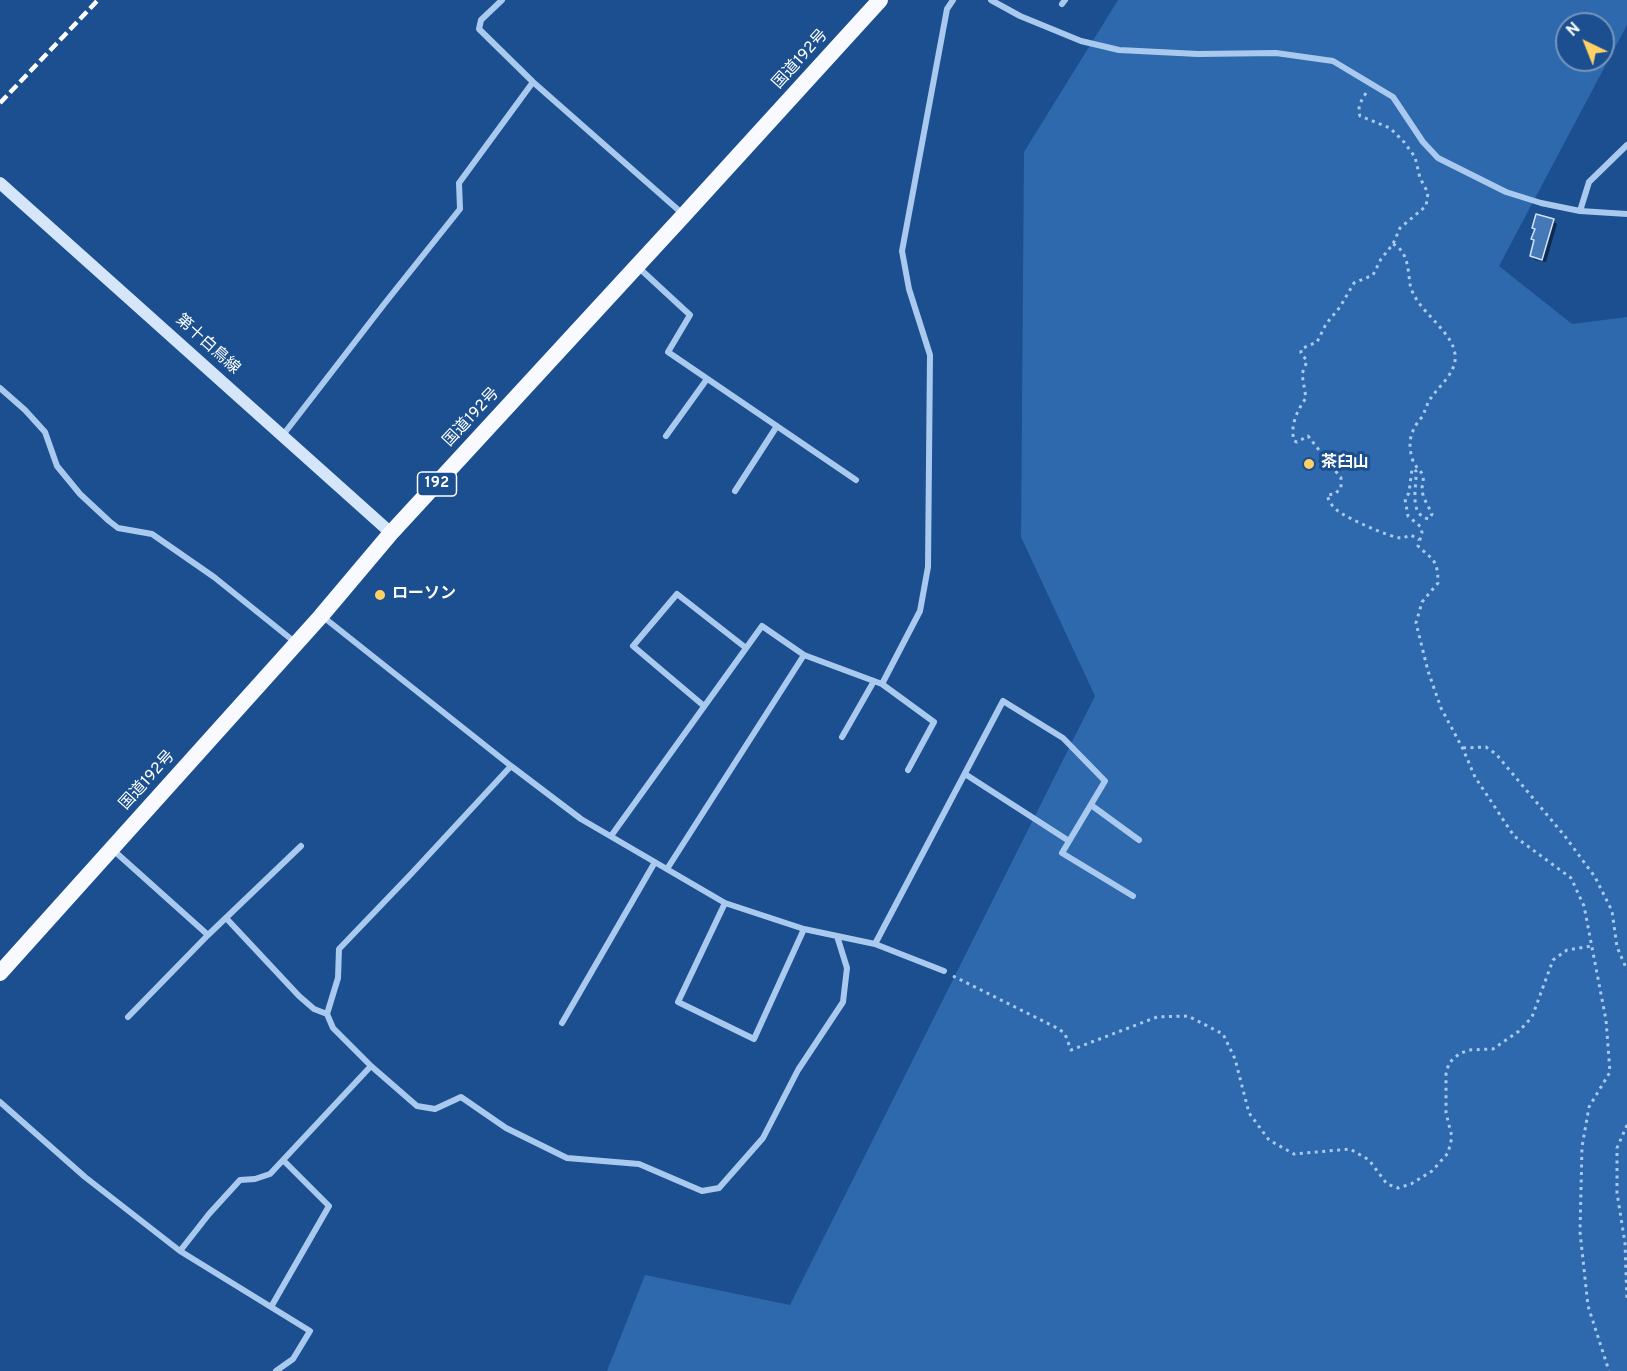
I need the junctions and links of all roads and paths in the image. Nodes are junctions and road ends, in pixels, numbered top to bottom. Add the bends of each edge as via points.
1 (502, 0) edge
2 (879, 0) edge
3 (953, 0) edge
4 (991, 0) edge
5 (533, 82) junction
6 (1371, 84) junction
7 (1627, 145) edge
8 (0, 183) edge
9 (1580, 211) junction
10 (1627, 214) edge
11 (684, 216) junction
12 (1394, 244) junction
13 (637, 267) junction
14 (707, 379) junction
15 (0, 388) edge
16 (777, 426) junction
17 (283, 435) junction
18 (666, 436) dead end
19 (856, 480) dead end
20 (735, 491) dead end
21 (391, 532) junction
22 (1419, 540) junction
23 (321, 616) junction
24 (296, 643) junction
25 (746, 648) junction
26 (804, 655) junction
27 (874, 681) junction
28 (882, 684) junction
29 (704, 706) junction
30 (842, 737) dead end
31 (1463, 748) junction
32 (511, 766) junction
33 (908, 770) dead end
34 (965, 774) junction
35 (1091, 805) junction
36 (611, 836) junction
37 (1139, 840) dead end
38 (1069, 841) junction
39 (302, 846) dead end
40 (111, 849) junction
41 (655, 862) junction
42 (668, 869) junction
43 (1133, 896) dead end
44 (725, 903) junction
45 (226, 918) junction
46 (804, 929) junction
47 (208, 935) junction
48 (837, 936) junction
49 (876, 944) junction
50 (1592, 946) junction
51 (1627, 970) edge
52 (944, 971) joint
53 (0, 973) edge
54 (327, 1014) junction
55 (128, 1017) dead end
56 (562, 1023) dead end
57 (372, 1066) junction
58 (0, 1102) edge
59 (1627, 1125) edge
60 (283, 1160) junction
61 (180, 1251) junction
62 (1627, 1302) edge
63 (271, 1307) junction
64 (276, 1371) edge
65 (1609, 1371) edge

1 - 5 street via 482,20 479,29
2 - 11 highway, 国道192号 / 192
3 - 28 street via 947,9 902,252 930,355 928,567 920,611
4 - 6 street via 1081,40 1119,50 1276,53 1334,61
5 - 11 street
5 - 17 street via 459,183 460,209
6 - 9 street via 1393,97 1438,158 1506,192
6 - 12 path via 1360,102 1360,116 1390,128 1404,141 1415,157 1428,193 1426,206 1400,228
7 - 9 street via 1589,183
8 - 17 main road, 第十白鳥線
9 - 10 street
11 - 13 highway, 国道192号 / 192
12 - 22 path via 1373,275 1354,283 1317,342 1301,349 1307,361 1302,374 1306,398 1296,414 1293,436 1297,442 1308,436 1341,478 1341,488 1327,495 1339,512 1392,536 1414,536
12 - 22 path via 1400,248 1410,271 1413,295 1445,333 1455,360 1449,376 1424,408 1410,435 1409,447 1414,464 1422,473 1421,490 1432,514 1430,519 1419,514 1415,504 1416,471 1412,469 1405,499 1408,516 1421,527
13 - 14 street via 690,315 668,352
13 - 21 highway, 国道192号 / 192
14 - 16 street
14 - 18 street
15 - 24 street via 45,432 57,465 109,521 118,528 152,534 214,577
16 - 19 street
16 - 20 street
17 - 21 main road, 第十白鳥線
21 - 23 highway, 国道192号 / 192
22 - 31 path via 1418,546 1438,568 1438,583 1422,602 1416,623 1441,708
23 - 24 highway, 国道192号 / 192
23 - 32 street
24 - 40 highway, 国道192号 / 192
25 - 26 street via 762,626
25 - 29 street
25 - 29 street via 677,594 633,646
26 - 27 street
26 - 42 street
27 - 28 street
27 - 30 street
28 - 33 street via 934,722
29 - 36 street
31 - 50 path via 1475,777 1514,836 1571,878 1584,906
31 - 51 path via 1486,747 1496,754 1589,868 1612,911 1617,947
32 - 36 street via 581,819
32 - 54 street via 339,949 338,978
34 - 35 street via 1003,701 1063,738 1105,781
34 - 38 street
34 - 49 street
35 - 37 street
35 - 38 street
36 - 41 street
38 - 43 street via 1062,853
39 - 45 street
40 - 47 street
40 - 53 highway, 国道192号 / 192
41 - 42 street
41 - 56 street
42 - 44 street
44 - 46 street
44 - 46 street via 678,1002 754,1039
45 - 47 street
45 - 54 street via 299,996
46 - 48 street
47 - 55 street
48 - 49 street
48 - 57 street via 848,968 843,1002 798,1070 762,1137 719,1188 702,1191 639,1164 567,1158 506,1128 461,1097 435,1109 417,1107
49 - 52 street
50 - 52 path via 1567,950 1553,960 1532,1017 1519,1031 1492,1049 1469,1050 1449,1063 1446,1113 1452,1137 1448,1153 1432,1172 1398,1188 1387,1184 1368,1160 1350,1149 1294,1154 1269,1140 1249,1113 1235,1059 1223,1034 1188,1016 1157,1017 1071,1050 1059,1029
50 - 65 path via 1606,1020 1610,1072 1589,1107 1582,1147 1580,1232 1588,1306
54 - 57 street via 333,1028
57 - 60 street
58 - 61 street via 85,1177
59 - 62 path via 1617,1148 1617,1193 1625,1244
60 - 61 street via 270,1174 240,1180
60 - 63 street via 329,1206
61 - 63 street
63 - 64 street via 310,1331 293,1359

